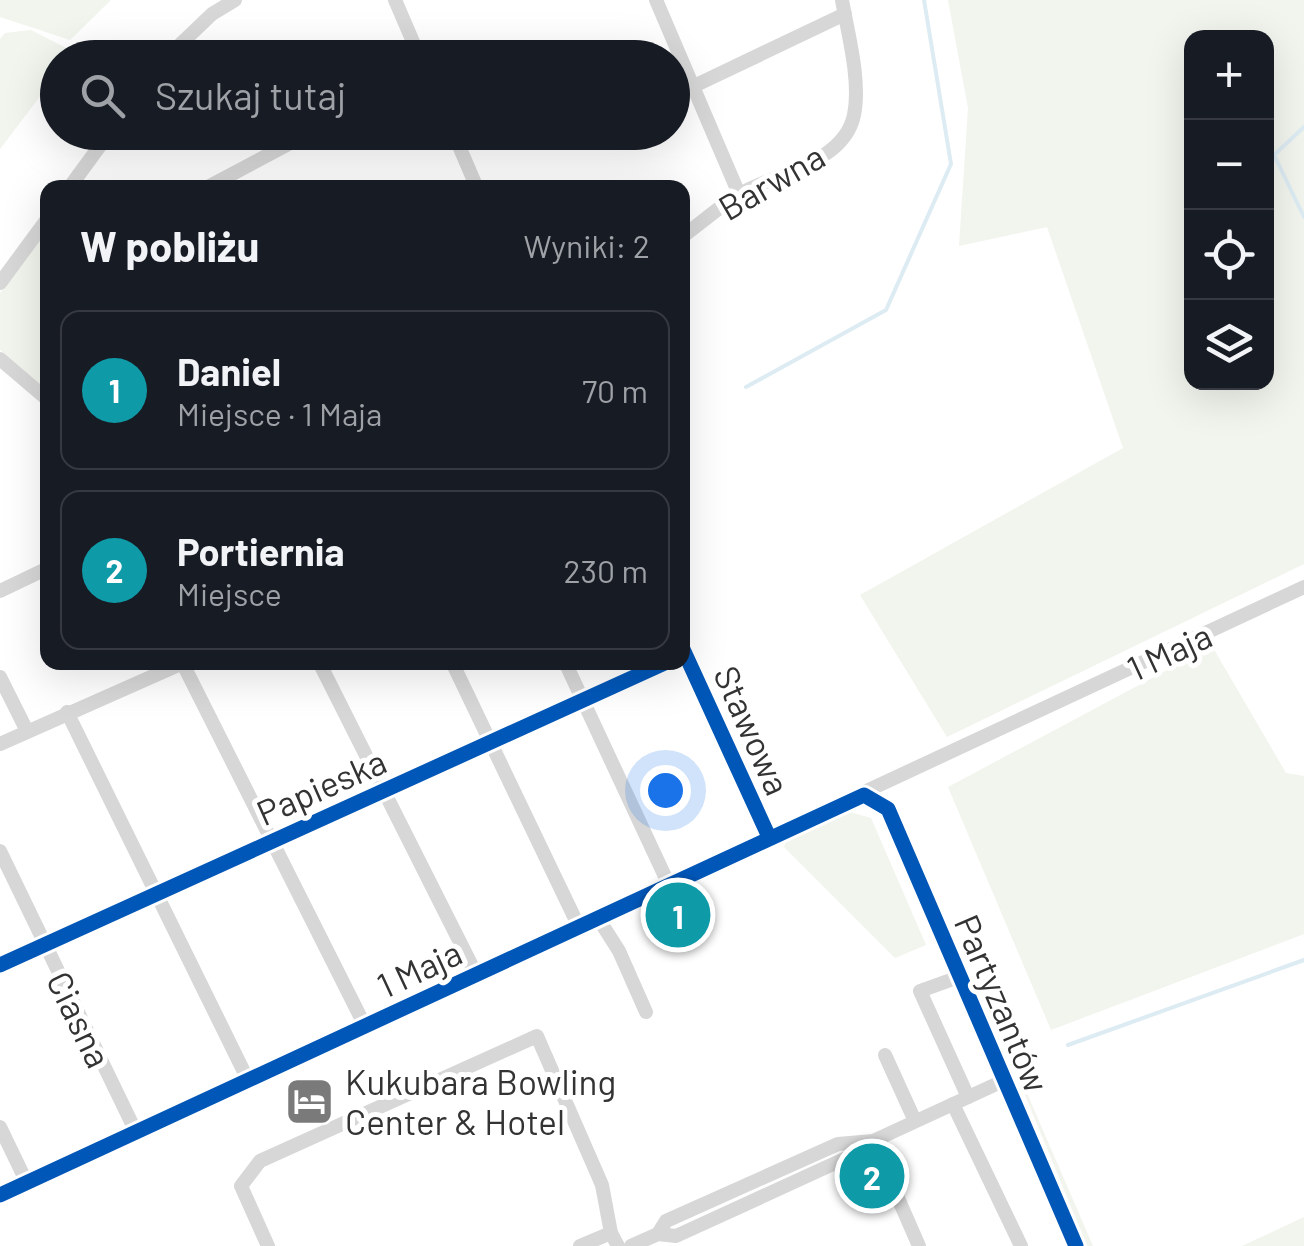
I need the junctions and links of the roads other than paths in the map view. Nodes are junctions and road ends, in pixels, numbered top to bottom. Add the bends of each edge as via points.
1 (236, 0) edge
2 (395, 0) edge
3 (656, 0) edge
4 (843, 7) edge
5 (185, 40) edge
6 (412, 40) edge
7 (674, 40) edge
8 (690, 77) edge
9 (694, 86) junction
10 (97, 150) edge
11 (277, 150) edge
12 (461, 150) edge
13 (76, 180) edge
14 (221, 180) edge
15 (474, 180) edge
16 (739, 194) junction
17 (40, 229) edge
18 (690, 231) edge
19 (0, 283) edge
20 (0, 359) edge
21 (40, 393) edge
22 (40, 572) edge
23 (1304, 587) edge
24 (0, 591) edge
25 (690, 666) edge
26 (166, 670) edge
27 (186, 670) edge
28 (323, 670) edge
29 (456, 670) edge
30 (569, 670) edge
31 (649, 670) edge
32 (0, 677) edge
33 (582, 700) junction
34 (67, 712) junction
35 (27, 731) junction
36 (488, 743) junction
37 (0, 744) edge
38 (384, 790) junction
39 (864, 795) junction
40 (768, 837) junction
41 (269, 842) junction
42 (0, 851) edge
43 (669, 885) junction
44 (160, 894) junction
45 (598, 918) junction
46 (579, 926) junction
47 (43, 945) junction
48 (0, 965) edge
49 (476, 974) junction
50 (959, 976) junction
51 (646, 1012) dead end
52 (365, 1026) junction
53 (886, 1055) dead end
54 (248, 1080) junction
55 (1003, 1080) junction
56 (968, 1097) junction
57 (953, 1104) junction
58 (915, 1122) junction
59 (0, 1127) edge
60 (136, 1132) junction
61 (873, 1141) junction
62 (27, 1183) junction
63 (0, 1195) edge
64 (615, 1240) edge
65 (268, 1246) edge
66 (580, 1246) edge
67 (631, 1246) edge
68 (919, 1246) edge
69 (1021, 1246) edge
70 (1076, 1246) edge

1 - 5 street
2 - 6 street
3 - 7 street
4 - 9 street
4 - 16 street, Barwna via 854,85 848,132 826,154
8 - 9 street
9 - 16 street
10 - 13 street
11 - 14 street
12 - 15 street
16 - 18 street, Barwna
17 - 19 street
20 - 21 street
22 - 24 street
23 - 39 street, 1 Maja
25 - 40 street, Stawowa
26 - 34 street
27 - 41 street
28 - 38 street
29 - 36 street
30 - 33 street
31 - 33 street, Papieska
32 - 35 street
33 - 36 street, Papieska
33 - 43 street
34 - 35 street
34 - 44 street
35 - 37 street
36 - 38 street, Papieska
36 - 46 street
38 - 41 street, Papieska
38 - 49 street
39 - 40 street, 1 Maja
39 - 50 street, Partyzantów via 888,809
40 - 43 street, 1 Maja
41 - 44 street, Papieska
41 - 52 street
42 - 47 street, Ciasna
43 - 45 street, 1 Maja
44 - 47 street, Papieska
44 - 54 street
45 - 46 street, 1 Maja
45 - 51 street
46 - 49 street, 1 Maja
47 - 48 street, Papieska
47 - 60 street, Ciasna
49 - 52 street, 1 Maja
50 - 55 street, Partyzantów
50 - 56 street via 920,991
52 - 54 street, 1 Maja
53 - 58 street
54 - 60 street, 1 Maja
55 - 56 street
55 - 70 street, Partyzantów
56 - 57 street
57 - 58 street
57 - 69 street
58 - 61 street
59 - 62 street
60 - 62 street, 1 Maja
61 - 67 street via 838,1144 666,1222 658,1234
61 - 68 street
62 - 63 street, 1 Maja
64 - 65 street via 602,1185 536,1036 260,1160 241,1186
64 - 66 street

